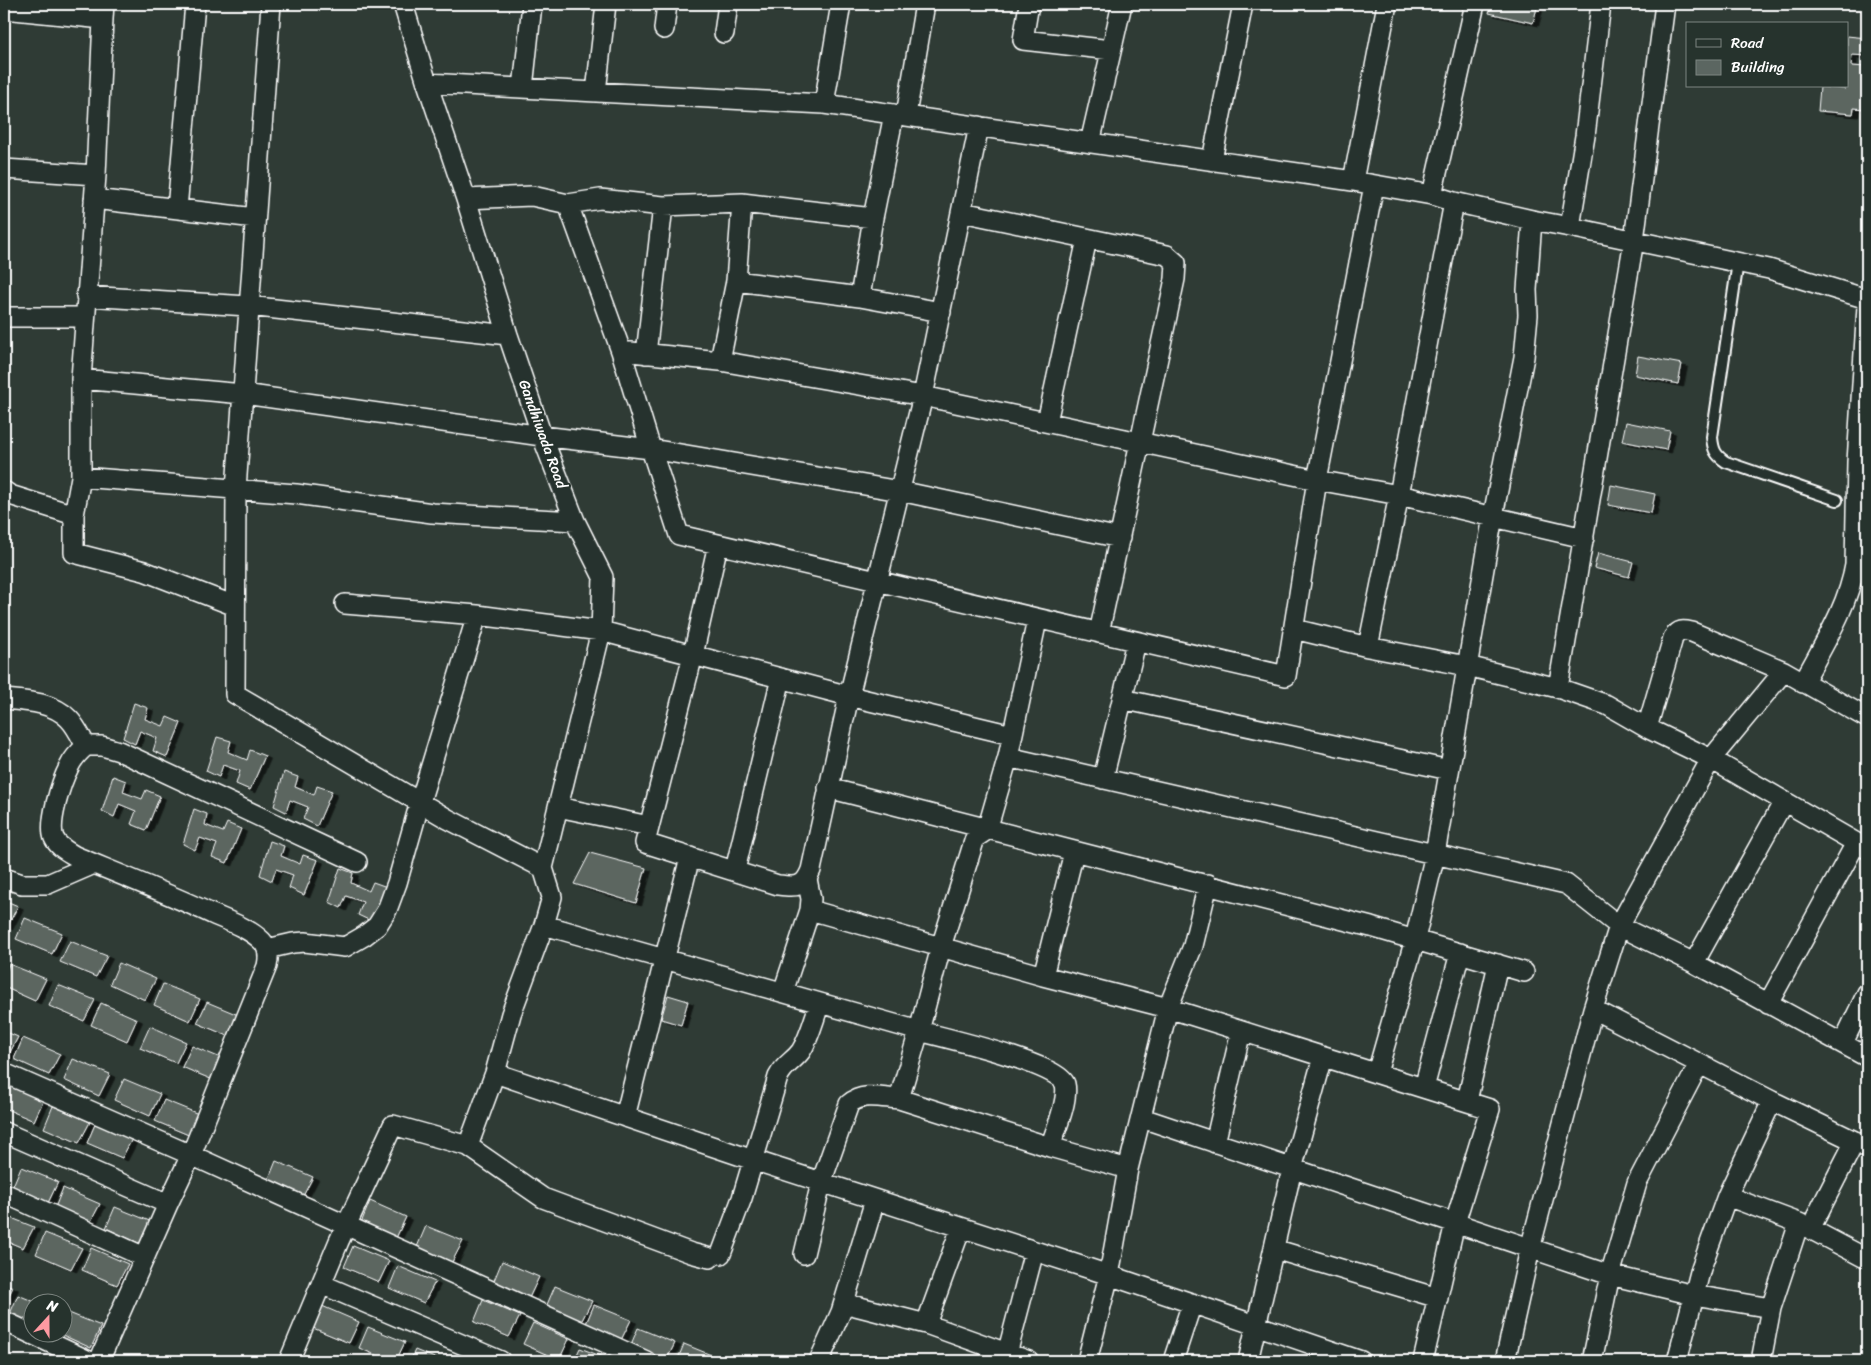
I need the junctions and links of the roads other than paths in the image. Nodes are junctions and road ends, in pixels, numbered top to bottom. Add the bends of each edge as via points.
1 (195, 4) edge
2 (271, 4) edge
3 (403, 4) edge
4 (532, 4) edge
5 (606, 4) edge
6 (667, 4) edge
7 (728, 4) edge
8 (841, 4) edge
9 (925, 4) edge
10 (1029, 4) edge
11 (1122, 4) edge
12 (1243, 4) edge
13 (1387, 4) edge
14 (1475, 4) edge
15 (1601, 4) edge
16 (1665, 4) edge
17 (4, 9) edge
18 (104, 11) edge
19 (664, 29) dead end
20 (724, 33) dead end
21 (1111, 50) junction
22 (427, 83) junction
23 (523, 88) junction
24 (596, 92) junction
25 (824, 104) junction
26 (900, 115) junction
27 (979, 126) junction
28 (1090, 142) junction
29 (1212, 160) junction
30 (4, 169) edge
31 (96, 175) junction
32 (1353, 181) junction
33 (1374, 185) junction
34 (1432, 195) junction
35 (94, 199) junction
36 (466, 199) junction
37 (1454, 202) junction
38 (742, 203) junction
39 (568, 204) junction
40 (663, 206) junction
41 (177, 209) junction
42 (962, 212) junction
43 (255, 218) junction
44 (872, 218) junction
45 (1532, 220) junction
46 (1570, 227) junction
47 (1087, 239) junction
48 (1634, 240) junction
49 (1738, 262) junction
50 (736, 281) junction
51 (86, 296) junction
52 (860, 297) junction
53 (1867, 299) edge
54 (248, 306) junction
55 (1867, 306) edge
56 (941, 312) junction
57 (4, 317) edge
58 (85, 317) junction
59 (508, 335) junction
60 (621, 351) junction
61 (646, 354) junction
62 (720, 361) junction
63 (81, 379) junction
64 (243, 394) junction
65 (923, 396) junction
66 (1047, 422) junction
67 (542, 436) junction
68 (1141, 442) junction
69 (651, 449) junction
70 (81, 477) junction
71 (1317, 480) junction
72 (236, 489) junction
73 (4, 491) edge
74 (900, 491) junction
75 (1400, 495) junction
76 (1837, 500) dead end
77 (74, 515) junction
78 (1493, 516) junction
79 (574, 521) junction
80 (1120, 538) junction
81 (1584, 538) junction
82 (718, 544) junction
83 (878, 582) junction
84 (345, 604) dead end
85 (236, 606) junction
86 (477, 615) junction
87 (1037, 620) junction
88 (1294, 629) junction
89 (601, 631) junction
90 (1099, 634) junction
91 (1136, 642) junction
92 (1368, 647) junction
93 (693, 655) junction
94 (1467, 666) junction
95 (1784, 671) junction
96 (781, 678) junction
97 (1803, 683) junction
98 (1558, 688) junction
99 (849, 696) junction
100 (4, 699) edge
101 (1122, 699) junction
102 (1867, 718) edge
103 (1647, 728) junction
104 (1012, 735) junction
105 (86, 746) junction
106 (1008, 757) junction
107 (1711, 759) junction
108 (1449, 770) junction
109 (1103, 779) junction
110 (828, 788) junction
111 (1784, 801) junction
112 (420, 802) junction
113 (558, 808) junction
114 (649, 826) junction
115 (987, 830) junction
116 (1862, 846) edge
117 (1074, 852) junction
118 (1435, 854) junction
119 (690, 857) junction
120 (357, 862) dead end
121 (94, 864) junction
122 (543, 868) junction
123 (735, 870) junction
124 (4, 878) edge
125 (807, 879) junction
126 (1208, 884) junction
127 (810, 910) junction
128 (544, 926) junction
129 (1619, 926) junction
130 (1415, 939) junction
131 (941, 947) junction
132 (268, 949) junction
133 (1460, 953) junction
134 (665, 959) junction
135 (1498, 964) junction
136 (1694, 964) junction
137 (1524, 972) dead end
138 (1044, 976) junction
139 (783, 992) junction
140 (1867, 994) edge
141 (820, 1003) junction
142 (1768, 1004) junction
143 (1168, 1008) junction
144 (1593, 1009) junction
145 (918, 1031) junction
146 (1241, 1031) junction
147 (1843, 1043) junction
148 (1323, 1057) junction
149 (1867, 1057) edge
150 (1699, 1064) junction
151 (4, 1073) edge
152 (495, 1073) junction
153 (1377, 1073) junction
154 (1424, 1088) junction
155 (899, 1099) junction
156 (1772, 1101) junction
157 (1467, 1102) junction
158 (625, 1117) junction
159 (1142, 1118) junction
160 (4, 1132) edge
161 (1214, 1143) junction
162 (1861, 1144) edge
163 (468, 1146) junction
164 (1050, 1148) junction
165 (191, 1155) junction
166 (753, 1160) junction
167 (1128, 1169) junction
168 (1292, 1169) junction
169 (821, 1183) junction
170 (4, 1193) edge
171 (1728, 1196) junction
172 (875, 1200) junction
173 (168, 1204) junction
174 (1454, 1223) junction
175 (346, 1226) junction
176 (1804, 1226) junction
177 (961, 1228) junction
178 (1274, 1249) junction
179 (1530, 1249) junction
180 (1034, 1251) junction
181 (804, 1254) dead end
182 (144, 1258) junction
183 (1867, 1259) edge
184 (1109, 1275) junction
185 (1610, 1275) junction
186 (321, 1284) junction
187 (1694, 1295) junction
188 (1438, 1298) junction
189 (844, 1303) junction
190 (1192, 1303) junction
191 (1771, 1308) junction
192 (4, 1321) edge
193 (926, 1324) junction
194 (1258, 1326) junction
195 (1006, 1354) junction
196 (1341, 1358) edge
197 (89, 1361) edge
198 (99, 1361) edge
199 (289, 1361) edge
200 (501, 1361) edge
201 (646, 1361) edge
202 (819, 1361) edge
203 (1029, 1361) edge
204 (1086, 1361) edge
205 (1172, 1361) edge
206 (1248, 1361) edge
207 (1361, 1361) edge
208 (1423, 1361) edge
209 (1505, 1361) edge
210 (1592, 1361) edge
211 (1678, 1361) edge
212 (1760, 1361) edge

1 - 41 street
2 - 43 street
3 - 22 street, Gandhiwada Road
4 - 23 street
5 - 24 street
6 - 19 street
7 - 20 street
8 - 25 street
9 - 26 street
10 - 21 street via 1023,40
11 - 21 street
12 - 29 street
13 - 32 street
14 - 34 street
15 - 46 street
16 - 48 street
17 - 18 street
18 - 31 street
21 - 28 street
22 - 23 street
22 - 36 street, Gandhiwada Road
23 - 24 street
24 - 25 street
25 - 26 street
26 - 27 street
26 - 44 street
27 - 28 street
27 - 42 street
28 - 29 street
29 - 32 street
30 - 31 street
31 - 35 street
32 - 33 street
33 - 34 street
33 - 71 street
34 - 37 street
35 - 41 street
35 - 51 street
36 - 39 street via 532,196
36 - 59 street, Gandhiwada Road
37 - 45 street
37 - 75 street
38 - 40 street
38 - 44 street
38 - 50 street
39 - 40 street via 600,199
39 - 60 street
40 - 61 street
41 - 43 street
42 - 47 street
42 - 56 street
43 - 54 street
44 - 52 street
45 - 46 street
45 - 78 street via 1524,357
46 - 48 street
47 - 66 street
47 - 68 street via 1166,255 1176,263
48 - 49 street
48 - 81 street
49 - 53 street
49 - 76 lane via 1712,437 1713,449 1726,462
50 - 52 street
50 - 62 street
51 - 54 street
51 - 58 street
52 - 56 street
54 - 59 street
54 - 64 street
55 - 97 street via 1857,462 1855,565 1846,599
56 - 65 street
57 - 58 street
58 - 63 street
59 - 67 street, Gandhiwada Road
60 - 61 street
60 - 69 street
61 - 62 street
62 - 65 street
63 - 64 street
63 - 70 street
64 - 67 street
64 - 72 street
65 - 66 street
65 - 74 street
66 - 68 street
67 - 69 street
67 - 79 street, Gandhiwada Road
68 - 71 street
68 - 80 street
69 - 74 street
69 - 82 street via 679,535
70 - 72 street
70 - 77 street
71 - 75 street
71 - 88 street
72 - 79 street via 432,513
72 - 85 street
73 - 77 street
74 - 80 street
74 - 83 street
75 - 78 street
75 - 92 street
77 - 85 street via 74,553 144,571
78 - 81 street
78 - 94 street
79 - 89 street, Gandhiwada Road via 603,577
80 - 90 street
81 - 98 street
82 - 83 street
82 - 93 street
83 - 87 street
83 - 99 street
84 - 86 street
85 - 112 street via 235,694
86 - 89 street
86 - 112 street
87 - 90 street
87 - 104 street
88 - 91 street via 1286,676
88 - 92 street
89 - 93 street
89 - 113 street, Gandhiwada Road
90 - 91 street
91 - 101 street
92 - 94 street
93 - 96 street
93 - 114 street
94 - 98 street
94 - 108 street
95 - 97 street
95 - 103 street via 1692,632 1677,632
95 - 107 street
96 - 99 street
96 - 123 street
97 - 102 street
98 - 103 street via 1607,705
99 - 104 street
99 - 110 street
100 - 105 street via 36,702 56,709 70,720
101 - 108 street
101 - 109 street
103 - 107 street
104 - 106 street
105 - 120 street via 119,751
105 - 121 street via 78,752 64,776 52,832 63,849
106 - 109 street
106 - 115 street
107 - 111 street
107 - 129 street
108 - 118 street
109 - 118 street
110 - 115 street
110 - 125 street
111 - 116 street
111 - 136 street
112 - 122 street
112 - 132 street via 397,883 377,926 344,947 293,942
113 - 114 street
113 - 122 street, Gandhiwada Road
114 - 119 street via 645,843
115 - 117 street
115 - 131 street via 975,838
116 - 142 street
117 - 126 street
117 - 138 street
118 - 129 street via 1566,884
118 - 130 street
119 - 123 street
119 - 134 street
121 - 124 street via 48,884 22,884
121 - 132 street via 246,929 263,941
122 - 128 street via 552,896
123 - 125 street via 790,887 799,886
125 - 127 street
126 - 130 street
126 - 143 street via 1193,946
127 - 131 street
127 - 139 street
128 - 134 street
128 - 152 street via 511,1014
129 - 136 street
129 - 144 street
130 - 133 street
130 - 153 street
131 - 138 street
131 - 145 street
132 - 165 street via 268,966
133 - 135 street
133 - 154 street
134 - 139 street
134 - 158 street
135 - 137 street
135 - 157 street
136 - 142 street
138 - 143 street
139 - 141 street
140 - 147 street
141 - 145 street
141 - 166 street via 803,1048 782,1068 778,1077
142 - 147 street
143 - 146 street
143 - 159 street
144 - 150 street
144 - 179 street
145 - 155 street
145 - 164 street via 1036,1065 1062,1079 1065,1095
146 - 148 street
146 - 161 street
147 - 149 street
148 - 153 street
148 - 168 street
150 - 156 street
150 - 185 street via 1637,1183
151 - 165 street
152 - 158 street
152 - 163 street
153 - 154 street
154 - 157 street
155 - 164 street
155 - 169 street via 863,1096 849,1104
156 - 162 street
156 - 171 street
157 - 174 street via 1490,1109
158 - 166 street
159 - 161 street
159 - 167 street
160 - 173 street
161 - 168 street
162 - 176 street
163 - 166 street via 543,1198 691,1253 716,1256 742,1198
163 - 175 street via 393,1126
164 - 167 street
165 - 173 street
165 - 175 street
166 - 169 street
167 - 184 street
168 - 174 street
168 - 178 street
169 - 172 street
169 - 181 street
170 - 182 street
171 - 176 street
171 - 187 street
172 - 177 street
172 - 189 street
173 - 182 street
174 - 179 street
174 - 188 street
175 - 186 street
175 - 201 street
176 - 183 street
176 - 191 street
177 - 180 street
177 - 193 street
178 - 188 street
178 - 194 street
179 - 185 street
179 - 209 street
180 - 184 street
180 - 195 street
182 - 198 street
184 - 190 street
184 - 204 street
185 - 187 street
185 - 210 street
186 - 199 street
186 - 200 street
187 - 191 street
187 - 211 street
188 - 208 street
189 - 193 street
189 - 202 street
190 - 194 street
190 - 205 street
191 - 212 street
192 - 197 street
193 - 195 street
194 - 196 street
194 - 206 street
195 - 203 street
196 - 207 street

